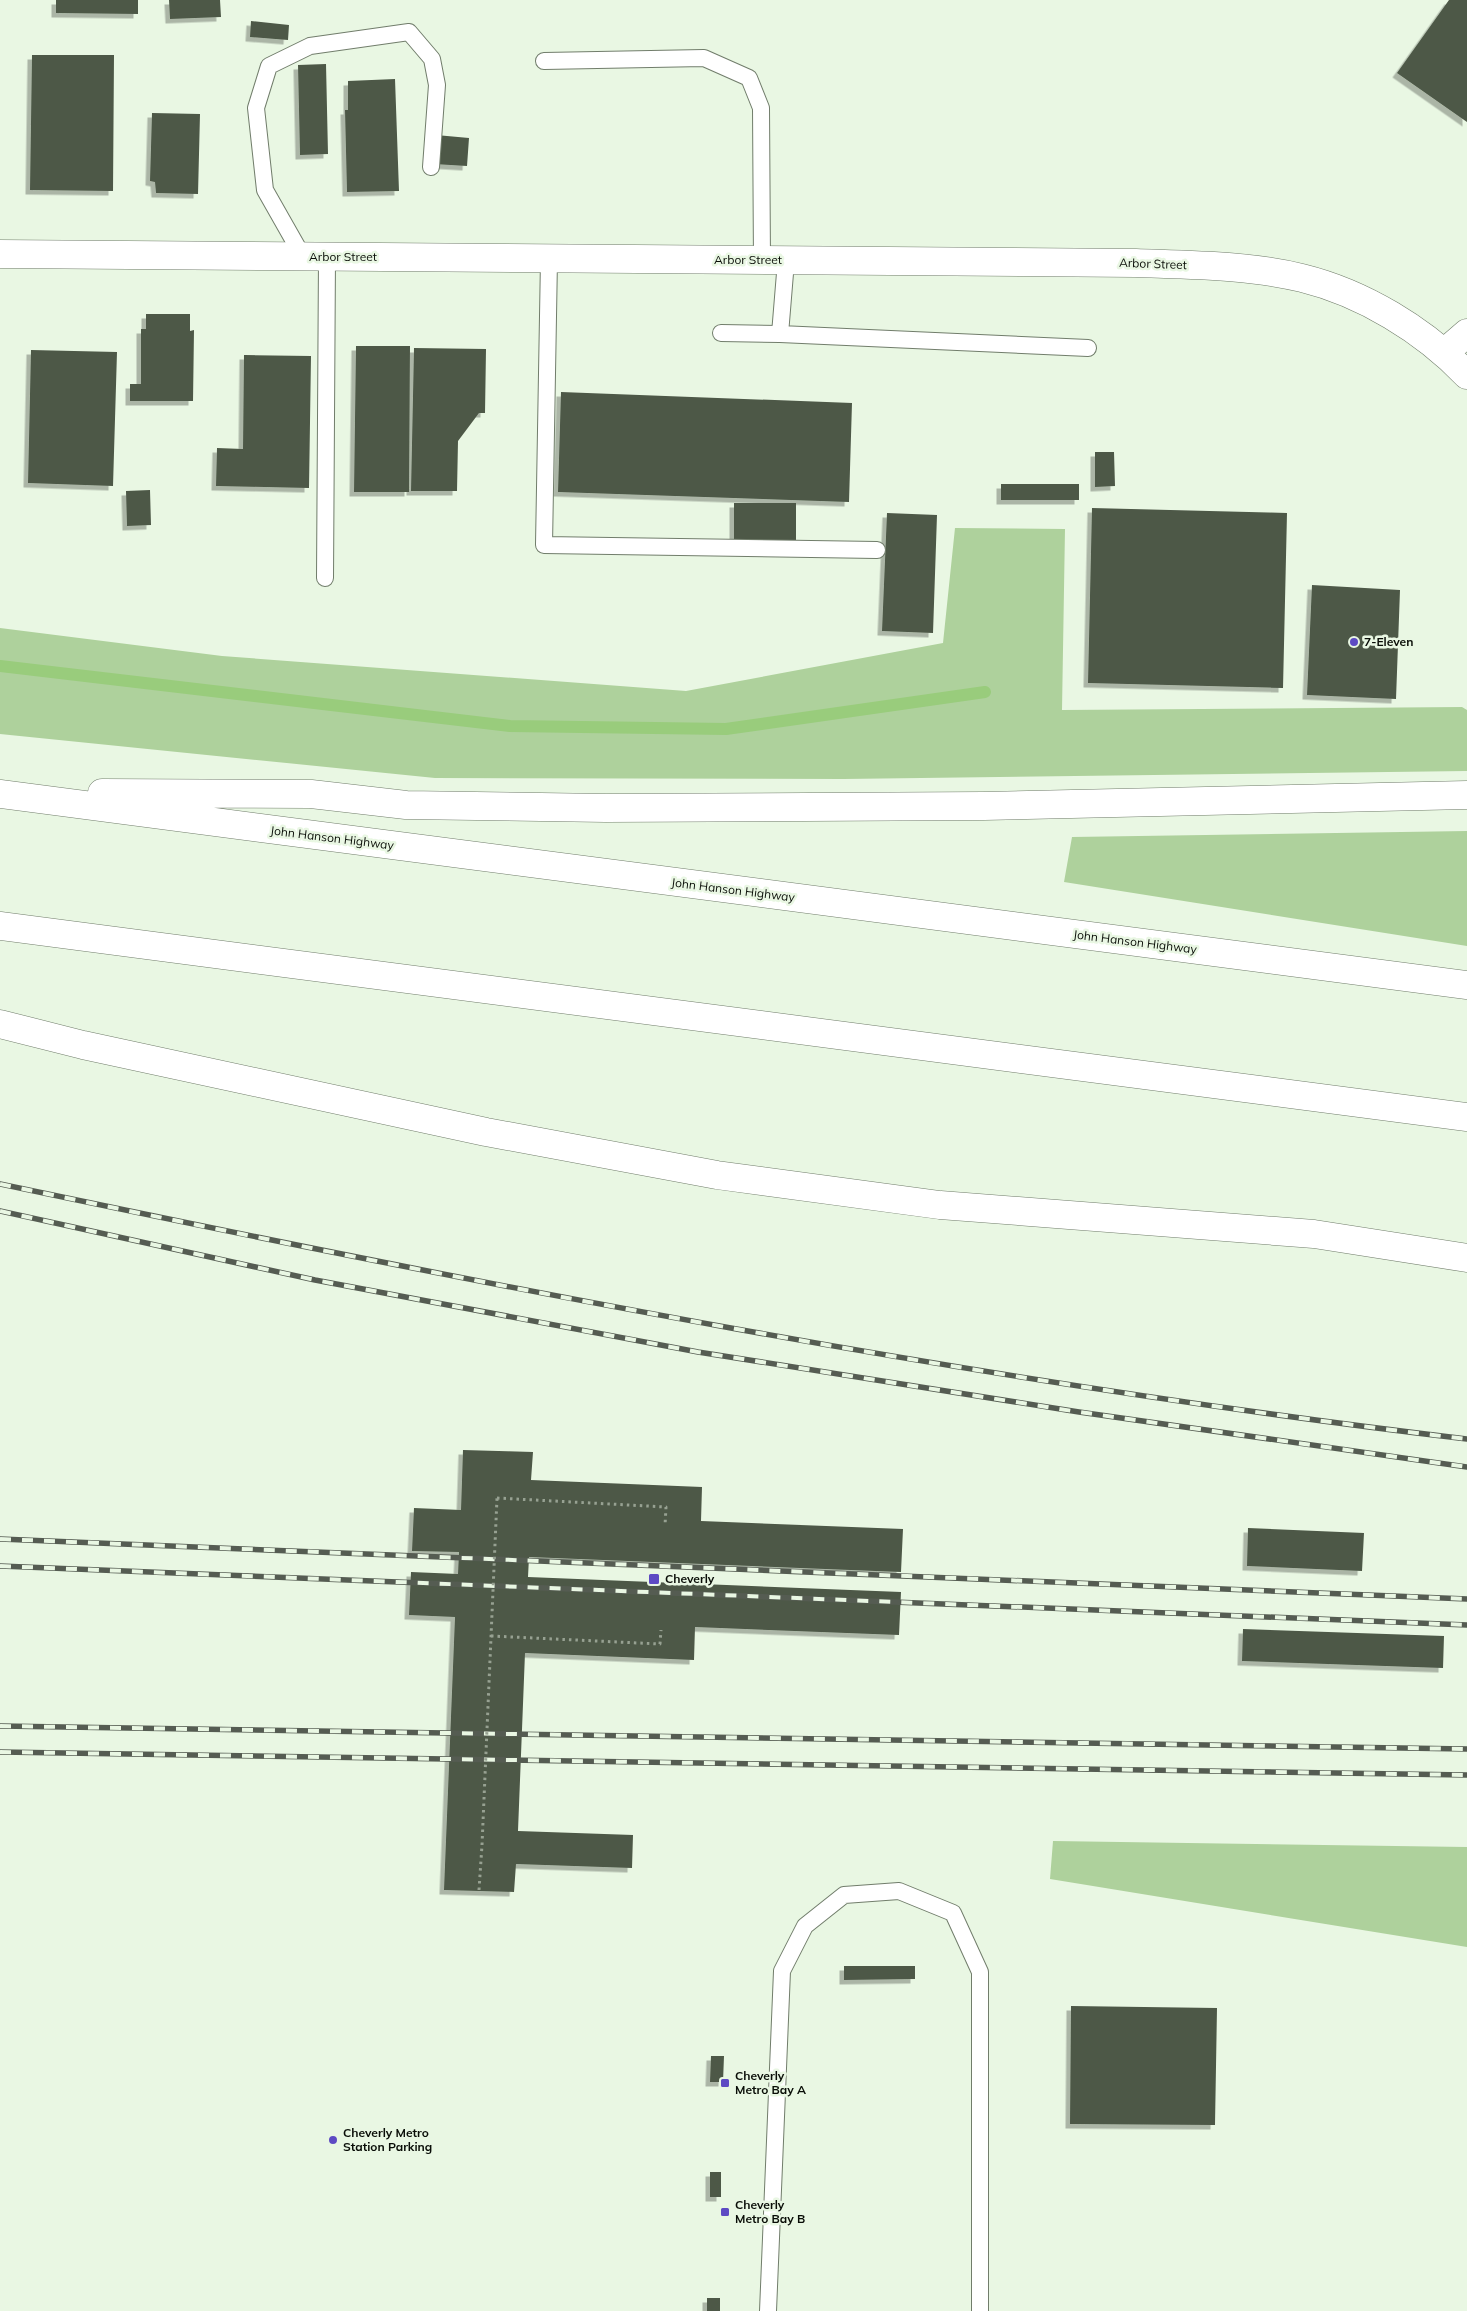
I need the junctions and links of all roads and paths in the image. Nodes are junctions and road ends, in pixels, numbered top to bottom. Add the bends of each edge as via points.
1 (544, 61) dead end
2 (431, 168) dead end
3 (0, 254) edge
4 (315, 257) junction
5 (549, 259) junction
6 (774, 261) junction
7 (721, 333) dead end
8 (1467, 333) edge
9 (780, 334) junction
10 (1088, 348) dead end
11 (1445, 352) junction
12 (1467, 375) edge
13 (877, 550) dead end
14 (326, 578) dead end
15 (0, 793) edge
16 (1467, 795) edge
17 (0, 926) edge
18 (1467, 985) edge
19 (0, 1024) edge
20 (1467, 1117) edge
21 (1467, 1258) edge
22 (665, 1526) dead end
23 (661, 1630) dead end
24 (490, 1636) junction
25 (479, 1890) dead end
26 (768, 2311) edge
27 (980, 2311) edge

1 - 6 lane via 704,58 749,78 761,108
2 - 4 lane via 437,85 432,59 409,32 310,46 269,66 256,108 266,190
3 - 4 main road, Arbor Street
4 - 5 main road, Arbor Street
4 - 14 lane
5 - 6 main road, Arbor Street
5 - 13 lane via 544,545
6 - 9 lane
6 - 11 main road, Arbor Street via 1136,263 1233,268 1302,278 1340,292 1387,312
7 - 9 lane
8 - 11 main road
9 - 10 lane
11 - 12 main road, Arbor Street
15 - 16 main road via 311,794 406,805 606,808 994,806
15 - 18 main road, John Hanson Highway
17 - 20 main road
19 - 21 main road via 467,1128 717,1175 940,1205 1314,1234
22 - 24 path, bridge via 666,1507 496,1498
23 - 24 path via 660,1644
24 - 25 path, bridge
26 - 27 lane via 782,1972 805,1926 844,1895 899,1891 953,1912 980,1972

